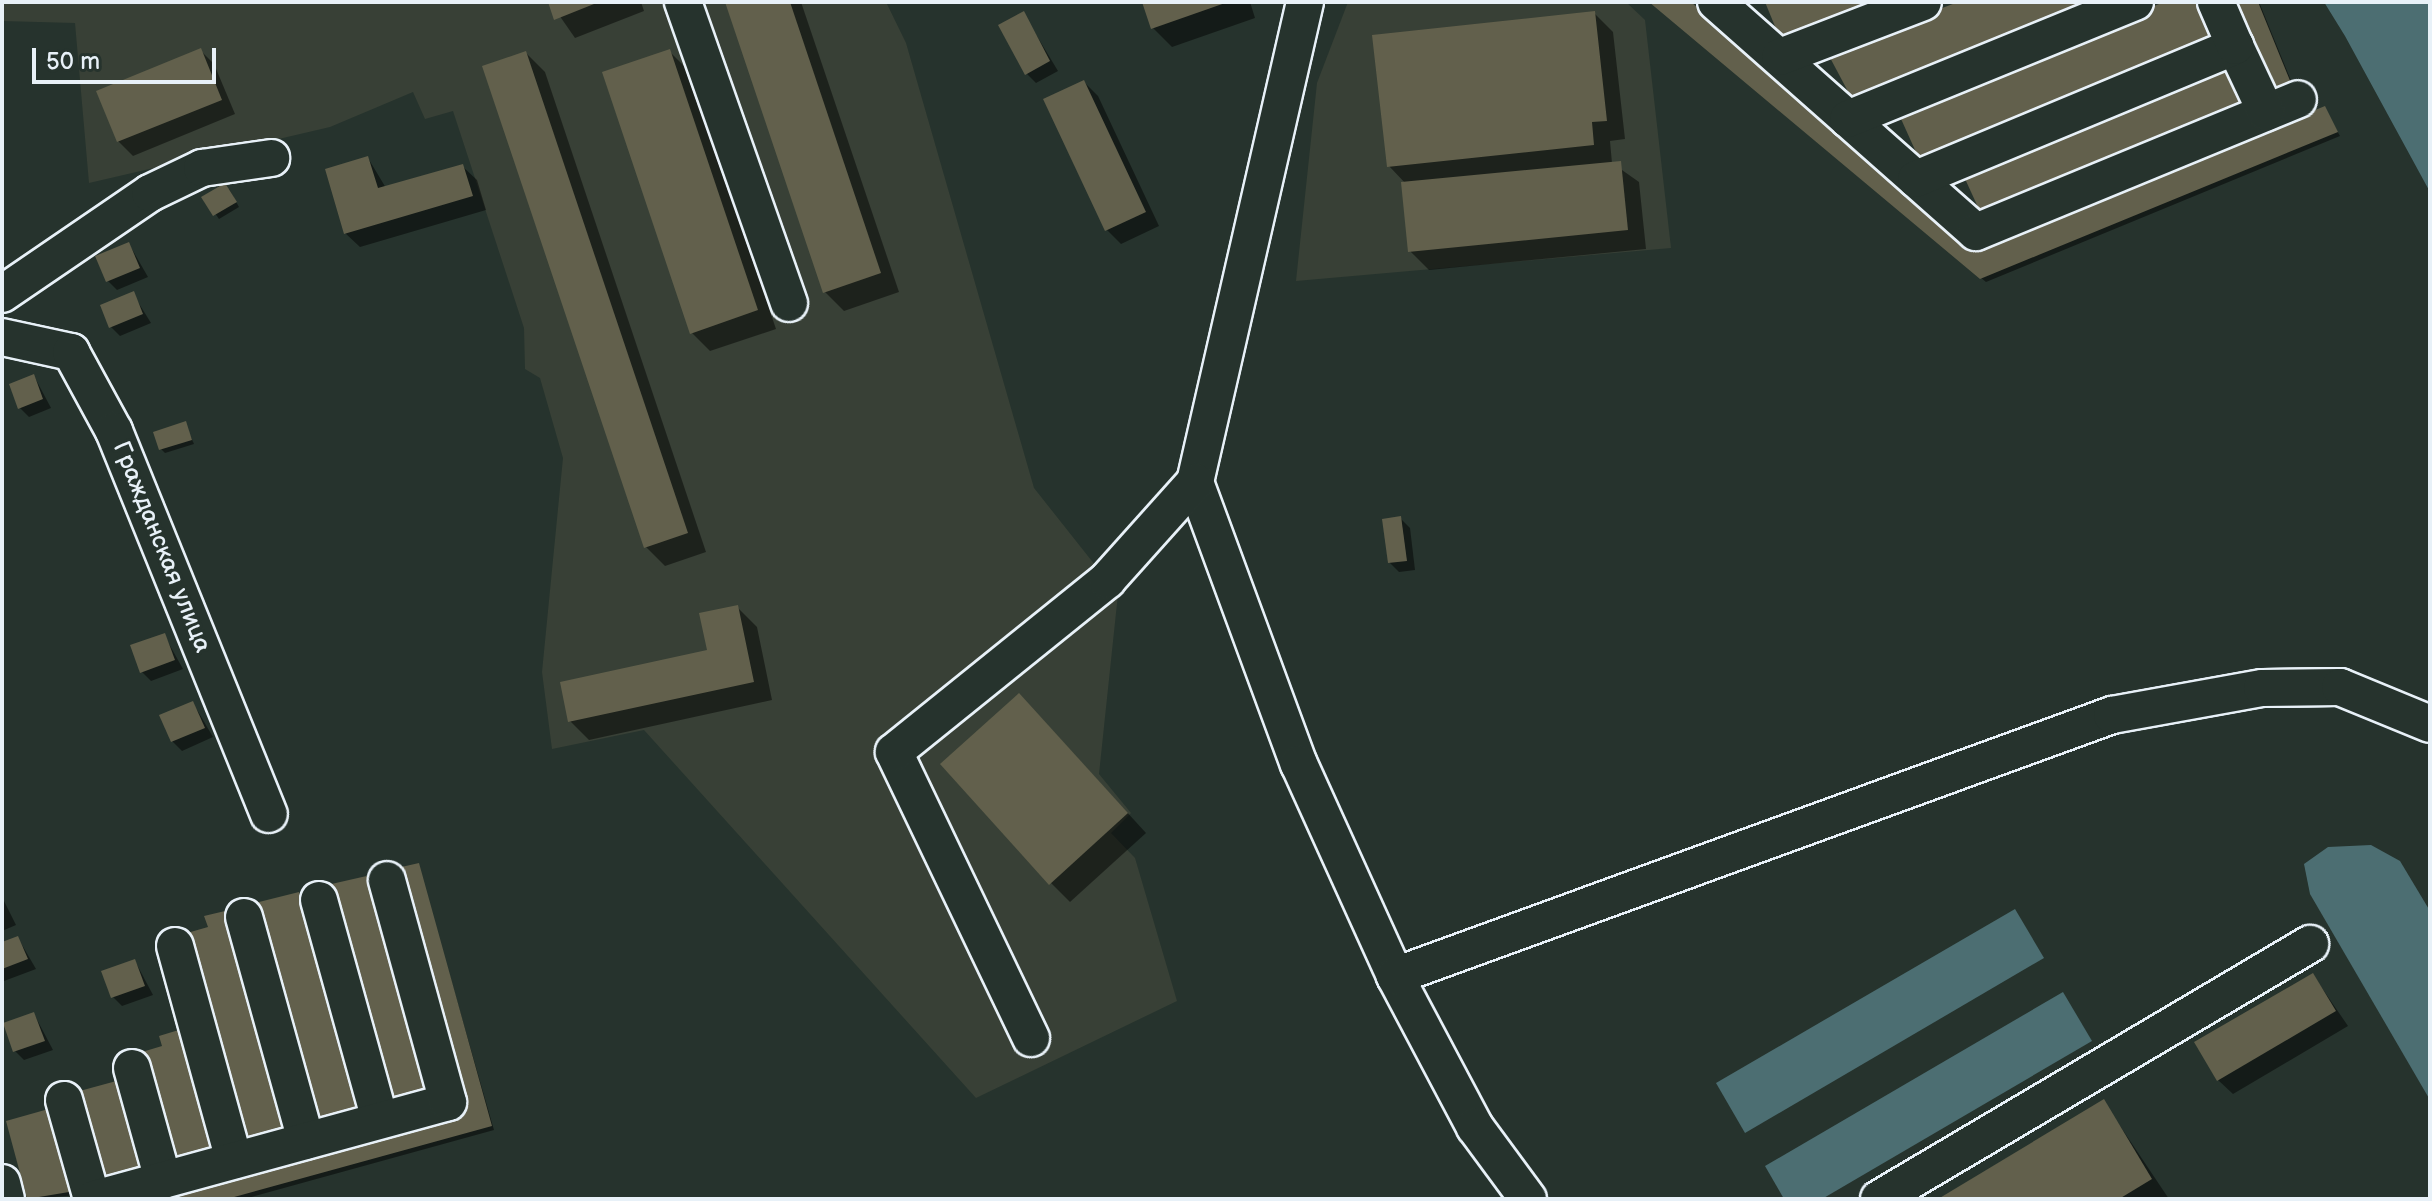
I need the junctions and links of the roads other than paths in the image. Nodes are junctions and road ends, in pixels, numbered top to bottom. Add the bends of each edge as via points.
1 (683, 2) edge
2 (1305, 2) edge
3 (1716, 2) edge
4 (1923, 2) edge
5 (2135, 2) edge
6 (2216, 2) edge
7 (2235, 46) junction
8 (1780, 57) junction
9 (1848, 119) junction
10 (271, 158) dead end
11 (1916, 179) junction
12 (2, 294) edge
13 (789, 303) dead end
14 (2, 337) edge
15 (1195, 482) junction
16 (2430, 724) edge
17 (269, 814) dead end
18 (387, 880) dead end
19 (319, 900) dead end
20 (244, 917) dead end
21 (2310, 944) dead end
22 (175, 946) dead end
23 (1395, 976) junction
24 (1031, 1038) dead end
25 (132, 1068) dead end
26 (64, 1100) dead end
27 (380, 1120) junction
28 (306, 1141) junction
29 (234, 1160) junction
30 (163, 1180) junction
31 (2, 1183) edge
32 (6, 1199) edge
33 (93, 1199) edge
34 (1528, 1199) edge
35 (1879, 1199) edge

1 - 13 street
2 - 15 street
3 - 8 street
4 - 8 street
5 - 9 street
6 - 7 street
7 - 11 street
7 - 11 street via 2282,106 1976,232
8 - 9 street
9 - 11 street
10 - 12 street via 202,168 150,193
14 - 17 street, Гражданская улица via 71,352 114,431
15 - 23 street via 1299,764
15 - 24 street via 1107,580 894,752
16 - 23 street via 2340,687 2218,694 2112,715
18 - 27 street via 448,1102
19 - 27 street
20 - 28 street
21 - 35 street
22 - 29 street
23 - 34 street via 1475,1127
25 - 30 street
26 - 33 street
27 - 28 street
28 - 29 street
29 - 30 street
30 - 33 street
31 - 32 street

